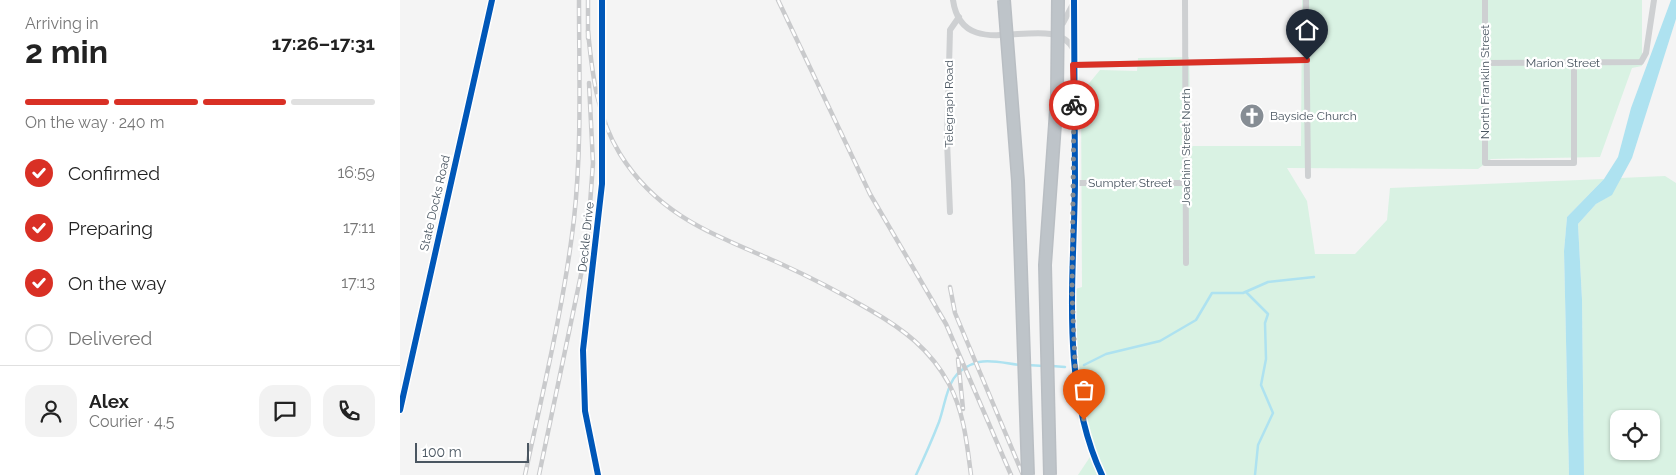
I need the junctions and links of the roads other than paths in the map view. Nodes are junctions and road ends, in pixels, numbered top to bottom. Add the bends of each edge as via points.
1 (492, 0) edge
2 (602, 0) edge
3 (953, 0) edge
4 (1004, 0) edge
5 (1058, 0) edge
6 (1074, 0) edge
7 (1185, 0) edge
8 (1306, 0) edge
9 (1484, 0) edge
10 (1654, 0) edge
11 (959, 17) junction
12 (1045, 34) junction
13 (1074, 51) junction
14 (1307, 60) junction
15 (1186, 62) junction
16 (1485, 63) junction
17 (1574, 63) junction
18 (1073, 65) junction
19 (1308, 176) dead end
20 (1074, 183) junction
21 (1185, 184) junction
22 (950, 212) dead end
23 (1186, 263) dead end
24 (400, 410) edge
25 (598, 475) edge
26 (1028, 475) edge
27 (1050, 475) edge
28 (1102, 475) edge

1 - 24 street, State Docks Road
2 - 25 street, Deckle Drive via 602,184 583,350 585,411
3 - 11 street
4 - 26 highway, bridge via 1018,180
5 - 27 highway, bridge via 1057,96 1044,265
6 - 12 street via 1063,23
6 - 13 street
7 - 15 street, Joachim Street North
8 - 14 street
9 - 16 street, North Franklin Street
10 - 17 street, Marion Street via 1642,62
11 - 12 street via 967,28 982,34
11 - 22 street, Telegraph Road via 950,30
12 - 13 street via 1064,38
13 - 18 street
14 - 15 street
14 - 19 street
15 - 18 street
15 - 21 street, Joachim Street North
16 - 17 street, Marion Street
16 - 17 street, North Franklin Street via 1485,163 1574,163
18 - 20 street
20 - 21 street, Sumpter Street
20 - 28 street via 1072,293 1076,385 1092,454
21 - 23 street, Joachim Street North

